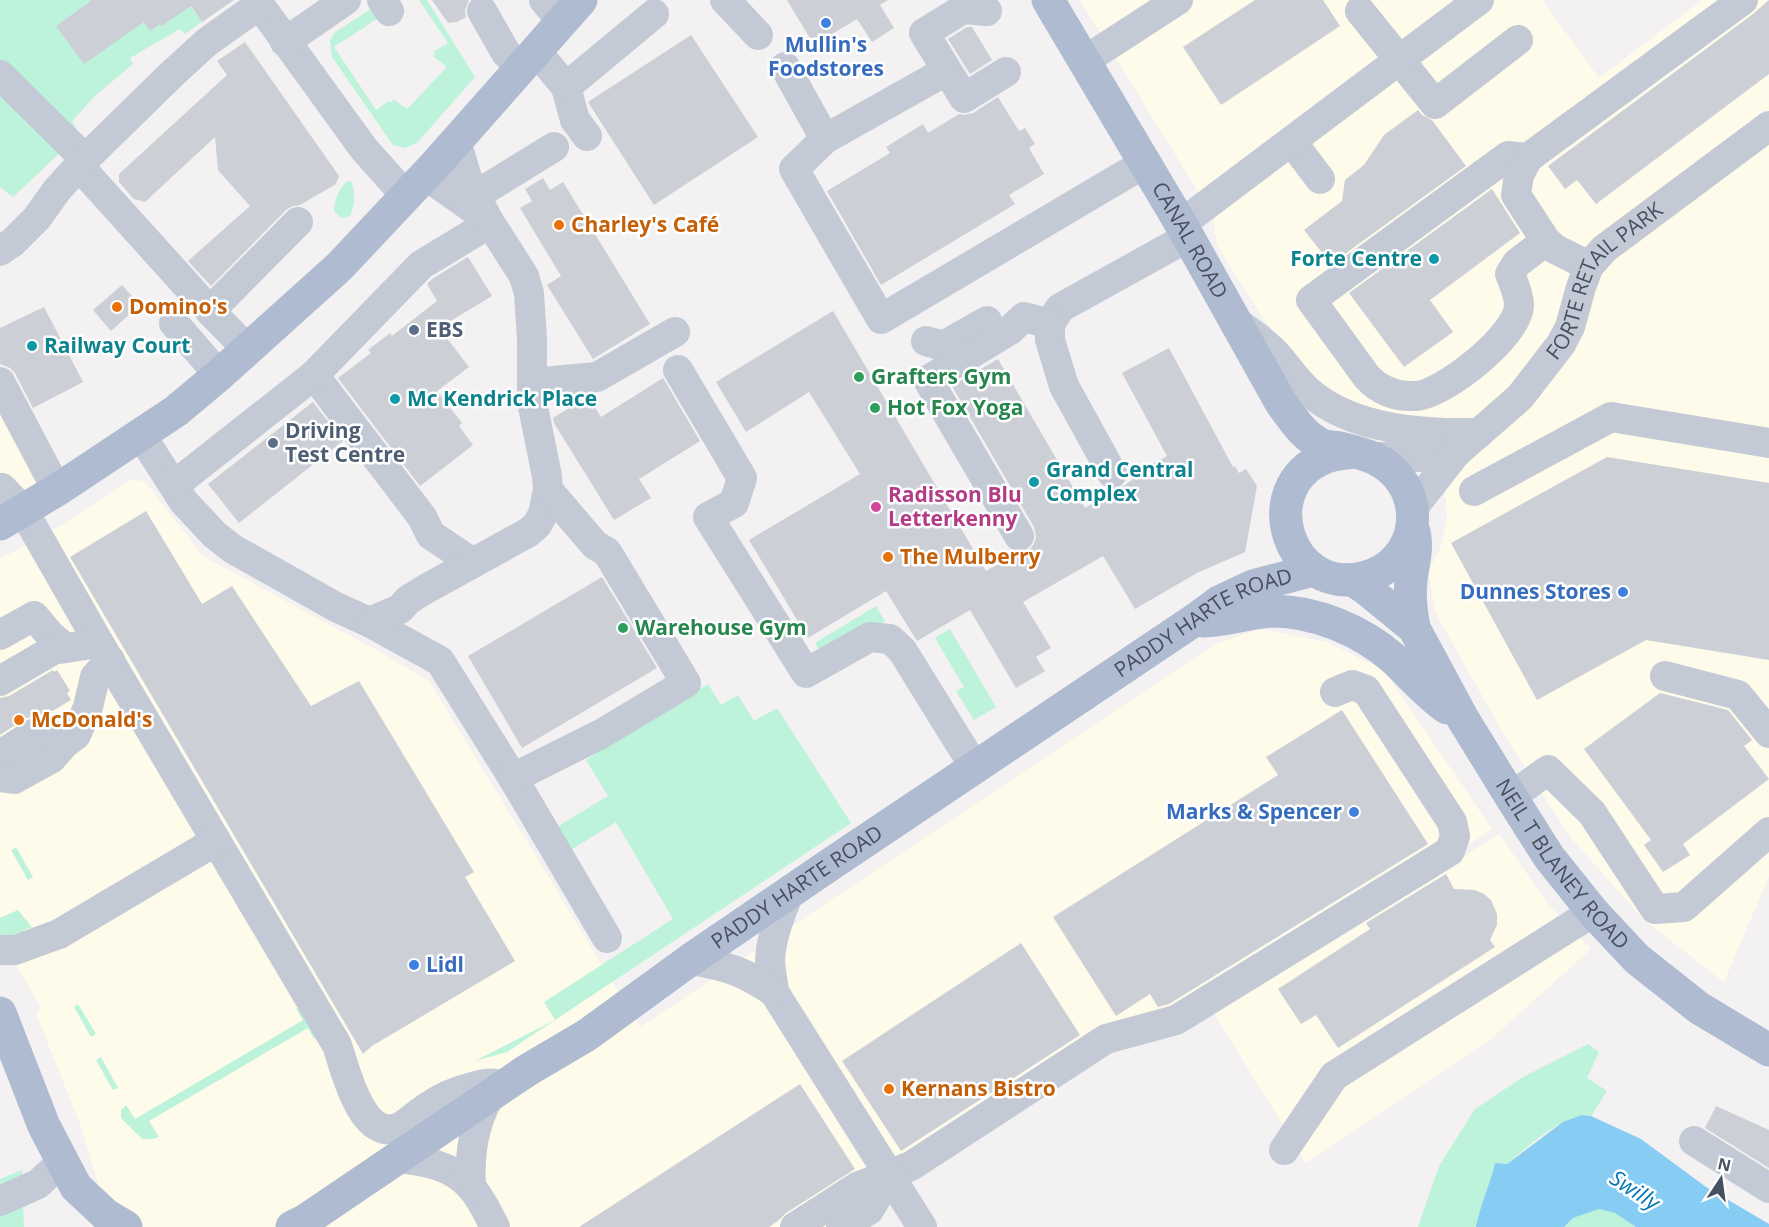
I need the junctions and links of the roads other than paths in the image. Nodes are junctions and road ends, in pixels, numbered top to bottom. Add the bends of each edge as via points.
1 (346, 0) edge
2 (725, 0) edge
3 (1048, 0) edge
4 (1178, 0) edge
5 (1479, 0) edge
6 (1743, 0) edge
7 (257, 2) edge
8 (562, 7) edge
9 (482, 11) dead end
10 (987, 11) dead end
11 (1360, 11) dead end
12 (654, 14) dead end
13 (758, 35) dead end
14 (1518, 40) dead end
15 (285, 42) junction
16 (529, 59) junction
17 (1400, 60) junction
18 (1084, 61) junction
19 (785, 68) dead end
20 (946, 71) junction
21 (1006, 72) dead end
22 (0, 75) edge
23 (566, 87) junction
24 (1769, 126) edge
25 (587, 136) dead end
26 (825, 139) junction
27 (456, 141) junction
28 (1292, 142) junction
29 (554, 147) dead end
30 (1528, 159) junction
31 (82, 163) junction
32 (1146, 165) junction
33 (1320, 179) dead end
34 (416, 186) junction
35 (479, 210) junction
36 (298, 222) dead end
37 (1185, 230) junction
38 (1546, 241) junction
39 (0, 251) edge
40 (1589, 266) junction
41 (210, 311) junction
42 (1037, 320) junction
43 (1236, 322) junction
44 (174, 323) dead end
45 (675, 332) dead end
46 (926, 341) dead end
47 (247, 349) junction
48 (678, 370) dead end
49 (219, 375) junction
50 (314, 375) junction
51 (0, 382) edge
52 (532, 383) junction
53 (1479, 433) junction
54 (141, 435) junction
55 (1769, 443) edge
56 (1456, 453) junction
57 (1365, 454) junction
58 (1112, 473) dead end
59 (172, 483) junction
60 (57, 490) junction
61 (548, 490) junction
62 (1474, 491) dead end
63 (5, 499) edge
64 (1412, 517) junction
65 (1019, 536) dead end
66 (473, 563) junction
67 (1313, 570) junction
68 (1352, 580) junction
69 (1193, 621) junction
70 (369, 622) junction
71 (1414, 628) junction
72 (0, 635) edge
73 (64, 647) junction
74 (105, 652) junction
75 (1665, 676) dead end
76 (0, 681) edge
77 (1335, 692) dead end
78 (83, 718) junction
79 (1462, 719) junction
80 (1769, 733) edge
81 (51, 734) junction
82 (0, 755) edge
83 (0, 763) edge
84 (975, 768) junction
85 (0, 777) edge
86 (513, 778) junction
87 (1511, 797) junction
88 (1769, 832) edge
89 (216, 841) junction
90 (789, 893) junction
91 (1593, 912) junction
92 (607, 938) dead end
93 (0, 950) edge
94 (690, 960) junction
95 (774, 992) junction
96 (0, 1013) edge
97 (1769, 1050) edge
98 (496, 1092) junction
99 (1694, 1141) dead end
100 (1284, 1150) dead end
101 (395, 1158) junction
102 (62, 1162) junction
103 (891, 1174) junction
104 (471, 1187) junction
105 (1769, 1188) edge
106 (0, 1201) edge
107 (126, 1227) edge
108 (292, 1227) edge
109 (495, 1227) edge
110 (795, 1227) edge
111 (841, 1227) edge
112 (922, 1227) edge

1 - 15 street
2 - 13 street
3 - 18 main road, CANAL ROAD
4 - 18 street
5 - 17 street
6 - 30 street
7 - 15 street
7 - 31 street via 207,42
8 - 16 main road
9 - 16 street via 506,53
10 - 20 street via 963,9 924,33
11 - 17 street
12 - 23 street
14 - 17 street via 1435,104
15 - 34 street via 364,148
16 - 23 street
16 - 27 main road
17 - 28 street
18 - 32 main road, CANAL ROAD
19 - 26 street
20 - 21 street via 964,98
20 - 26 street
22 - 31 street
23 - 25 street via 575,120
24 - 40 street, FORTE RETAIL PARK via 1604,249
26 - 32 street via 794,169 881,319
27 - 34 main road
27 - 35 street
28 - 33 street
28 - 37 street
29 - 35 street
30 - 38 street via 1519,175 1516,195
30 - 38 street via 1508,156 1311,300 1376,387 1398,395 1417,396 1443,387 1510,330 1519,305 1510,274 1517,263
31 - 39 street via 36,218
31 - 41 street
32 - 37 main road, CANAL ROAD
34 - 35 street
34 - 47 main road via 355,252
35 - 50 street
35 - 52 street via 524,276 529,293
36 - 41 street
37 - 42 street
37 - 43 main road, CANAL ROAD
38 - 40 street
40 - 53 street, FORTE RETAIL PARK via 1561,344 1520,397
41 - 47 street
42 - 46 street via 1007,313 943,346
42 - 58 street via 1050,340 1064,386
42 - 65 street via 1010,330 928,380
43 - 53 street via 1268,345 1309,392 1334,409 1400,429
43 - 57 main road, CANAL ROAD via 1294,422 1323,445
44 - 49 street
45 - 52 street via 597,376
47 - 49 main road
48 - 84 street via 742,478 734,503 708,517 806,673 870,637 890,639 902,650
49 - 54 main road
50 - 59 street
50 - 66 street via 431,534
51 - 60 street
52 - 61 street via 534,418
53 - 56 street, FORTE RETAIL PARK
54 - 59 street
54 - 60 main road
55 - 62 street via 1611,417
56 - 57 street via 1433,457
56 - 64 street, FORTE RETAIL PARK
57 - 64 main road via 1390,468 1402,481
57 - 67 main road via 1323,458 1296,482 1288,499 1285,515 1292,547
59 - 70 street via 200,520 234,549
60 - 63 main road
61 - 66 street via 537,525
61 - 86 street via 595,545 607,552 686,683 601,734
63 - 74 street
64 - 68 main road via 1408,541 1389,567 1373,576
64 - 71 main road, NEIL T BLANEY ROAD via 1416,554 1410,596
66 - 70 street via 408,600 400,609
67 - 68 main road via 1334,579
67 - 69 main road, PADDY HARTE ROAD via 1253,586 1219,602
68 - 71 main road, NEIL T BLANEY ROAD
69 - 79 main road via 1274,611 1320,618 1379,648 1428,694
69 - 84 main road, PADDY HARTE ROAD
70 - 86 street via 441,661
71 - 79 main road, NEIL T BLANEY ROAD
72 - 73 street via 34,616
73 - 74 street
73 - 76 street via 43,654
74 - 78 street
74 - 89 street
75 - 80 street via 1738,695
77 - 103 street via 1352,685 1366,690 1452,822 1455,836 1450,851 1176,1020 1106,1039 911,1166
78 - 81 street
78 - 85 street via 76,735 52,758 14,779
79 - 87 main road, NEIL T BLANEY ROAD
81 - 82 street via 35,734
81 - 83 street via 41,747 18,762
84 - 90 main road, PADDY HARTE ROAD
86 - 92 street
87 - 88 street via 1548,770 1592,813 1655,909 1684,907
87 - 91 main road, NEIL T BLANEY ROAD via 1549,857
89 - 93 street via 59,934 15,950
89 - 98 street via 337,1046 356,1100 373,1125 398,1128 459,1090 499,1085
90 - 94 main road, PADDY HARTE ROAD
90 - 95 street via 772,949
91 - 97 main road, NEIL T BLANEY ROAD via 1637,959 1699,1008
91 - 100 street via 1334,1076
94 - 95 street via 740,971
94 - 98 main road, PADDY HARTE ROAD via 587,1035
95 - 103 street
96 - 102 main road
98 - 101 main road, PADDY HARTE ROAD
98 - 104 street via 481,1111 470,1150
99 - 105 street
101 - 104 street via 442,1167
101 - 108 main road, PADDY HARTE ROAD
102 - 106 street via 38,1184
102 - 107 main road via 76,1187 106,1215
103 - 110 street via 857,1187
103 - 111 street via 869,1210
103 - 112 street
104 - 109 street

